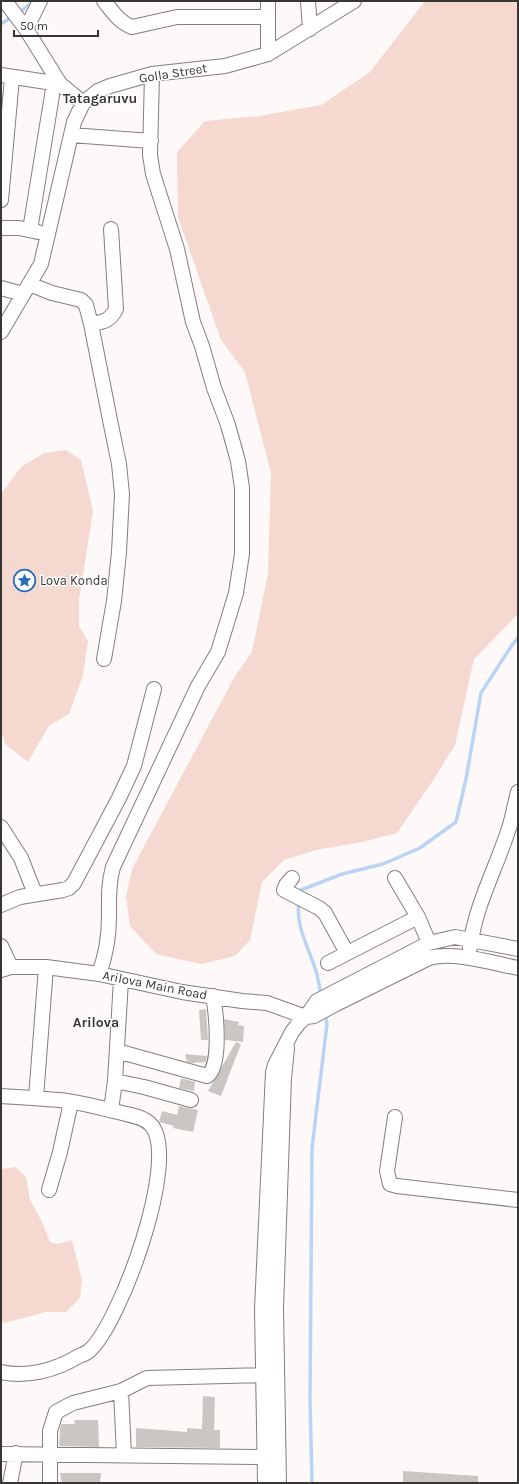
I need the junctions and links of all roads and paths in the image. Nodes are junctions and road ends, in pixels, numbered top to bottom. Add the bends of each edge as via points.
1 (40, 1) edge
2 (104, 1) edge
3 (268, 1) edge
4 (308, 1) edge
5 (354, 1) edge
6 (16, 15) edge
7 (268, 17) junction
8 (310, 29) junction
9 (268, 54) junction
10 (152, 74) junction
11 (6, 77) edge
12 (57, 83) junction
13 (83, 103) junction
14 (71, 135) junction
15 (151, 141) junction
16 (1, 200) edge
17 (1, 228) edge
18 (111, 229) dead end
19 (30, 230) junction
20 (48, 234) junction
21 (1, 288) edge
22 (26, 289) junction
23 (91, 324) junction
24 (1, 332) edge
25 (104, 659) dead end
26 (154, 689) dead end
27 (518, 792) edge
28 (1, 827) edge
29 (292, 878) dead end
30 (395, 878) dead end
31 (35, 894) junction
32 (1, 905) edge
33 (418, 917) junction
34 (471, 939) junction
35 (429, 943) junction
36 (1, 946) edge
37 (518, 950) edge
38 (347, 953) junction
39 (468, 958) junction
40 (328, 963) dead end
41 (46, 967) junction
42 (518, 968) edge
43 (6, 969) edge
44 (99, 974) junction
45 (121, 980) junction
46 (213, 996) junction
47 (320, 1007) junction
48 (287, 1042) junction
49 (118, 1050) junction
50 (115, 1081) junction
51 (1, 1087) edge
52 (1, 1096) edge
53 (36, 1098) junction
54 (191, 1100) dead end
55 (1, 1101) edge
56 (71, 1102) junction
57 (111, 1110) junction
58 (395, 1117) dead end
59 (49, 1190) dead end
60 (518, 1200) edge
61 (1, 1372) edge
62 (264, 1375) junction
63 (121, 1391) junction
64 (16, 1453) junction
65 (1, 1454) edge
66 (50, 1454) junction
67 (124, 1455) junction
68 (265, 1456) junction
69 (10, 1483) edge
70 (50, 1483) edge
71 (265, 1483) edge
72 (279, 1483) edge

1 - 6 street
2 - 7 street via 119,20 132,27 177,17
3 - 7 street
4 - 8 street
5 - 8 street, Golla Street
6 - 12 street
7 - 9 street
8 - 9 street, Golla Street
9 - 10 street, Golla Street via 225,66
10 - 13 street, Golla Street via 98,90
10 - 15 street
11 - 12 street
11 - 16 street
12 - 13 street
12 - 19 street
13 - 14 street, Golla Street
14 - 15 street
14 - 20 street, Golla Street
15 - 44 street via 153,174 177,249 193,322 238,461 242,488 242,554 236,593 218,652 198,686 113,867 110,878 107,942
17 - 19 street
18 - 23 street via 116,309 112,317
19 - 20 street
20 - 22 street, Golla Street via 41,264
21 - 22 street
22 - 23 street via 81,300 86,306
22 - 24 street, Golla Street
23 - 25 street via 122,494 114,601
26 - 31 street via 134,766 79,875 69,888
27 - 34 street via 510,826 484,892
28 - 31 street via 21,858
29 - 38 street via 284,890 325,913
30 - 33 street
31 - 32 street
33 - 35 street
33 - 38 street
34 - 35 street via 455,937
34 - 37 street
34 - 39 street
35 - 47 street
36 - 43 street
38 - 40 street
39 - 42 street
39 - 47 street via 438,955
41 - 43 street, Arilova Main Road
41 - 44 street, Arilova Main Road
41 - 53 street
44 - 45 street, Arilova Main Road
45 - 46 street, Arilova Main Road
45 - 49 street
46 - 47 street, Arilova Main Road
46 - 49 street via 217,1041 211,1074 207,1076
47 - 48 street via 299,1023
48 - 62 street via 273,1072 262,1309
48 - 72 street via 276,1308
49 - 50 street
50 - 54 street
50 - 57 street
51 - 52 street
52 - 53 street
52 - 55 street
53 - 56 street
56 - 57 street
56 - 59 street
57 - 61 street via 141,1118 151,1125 157,1135 159,1154 157,1186 145,1235 125,1288 108,1325 90,1350 67,1364 38,1373
58 - 60 street via 387,1171 390,1184
62 - 63 street via 147,1378
62 - 68 street
63 - 66 street via 73,1403 56,1412 50,1431
63 - 67 street
64 - 65 street
64 - 66 street
64 - 69 street
66 - 67 street
66 - 70 street
67 - 68 street
68 - 71 street

